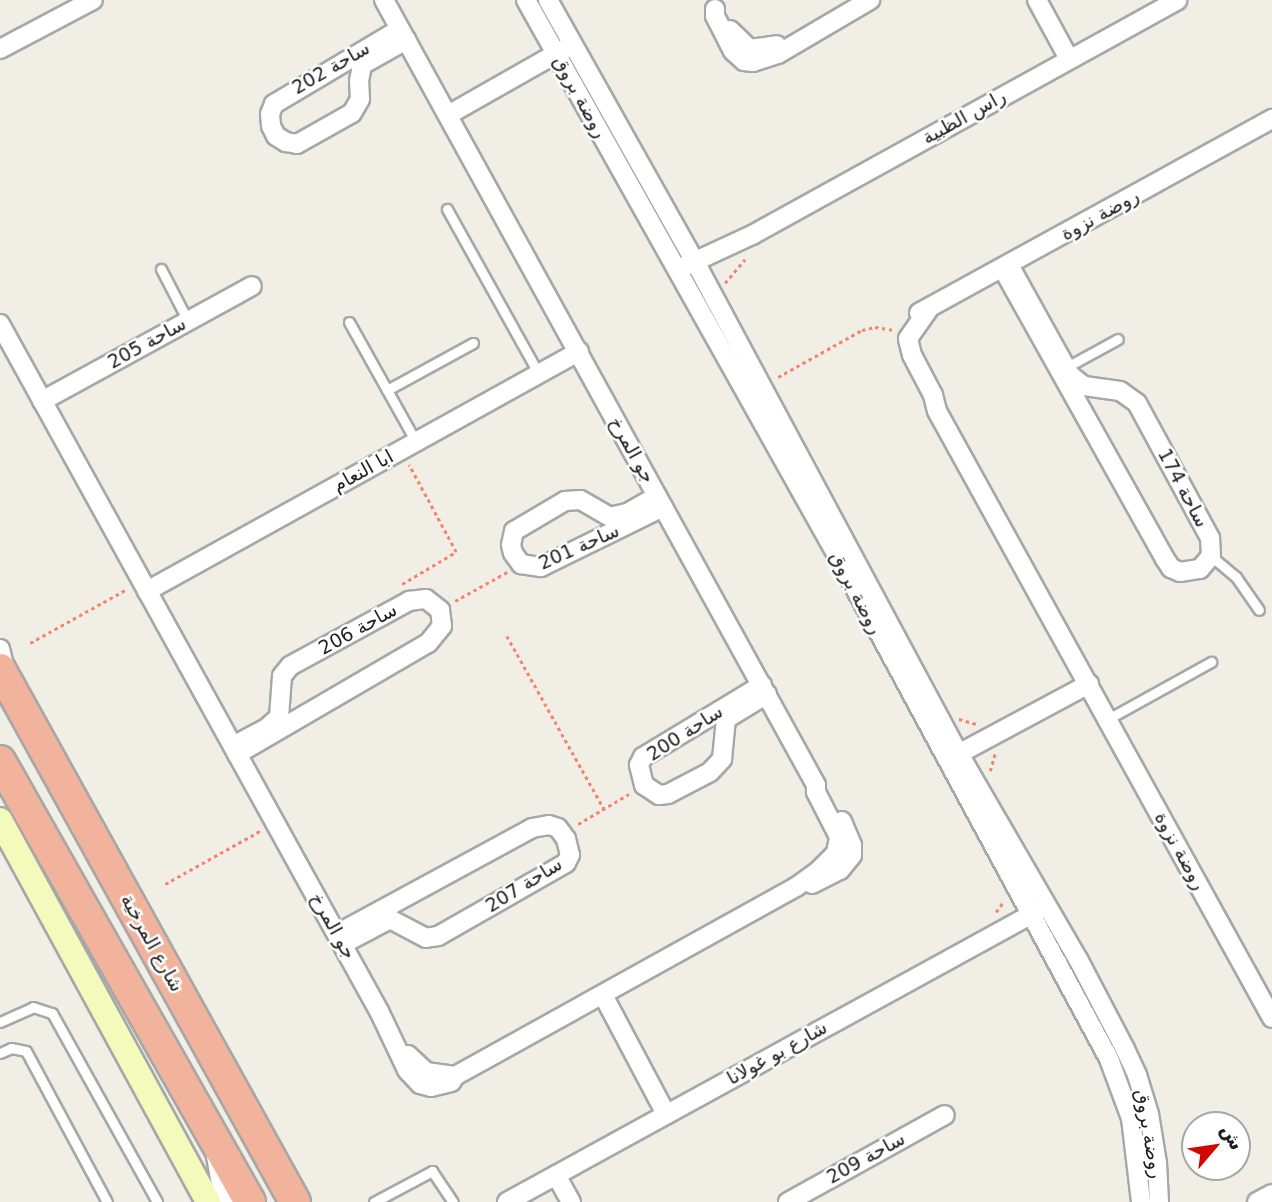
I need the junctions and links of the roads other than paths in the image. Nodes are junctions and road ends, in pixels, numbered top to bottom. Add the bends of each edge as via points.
1 (92, 0) edge
2 (384, 0) edge
3 (526, 0) edge
4 (548, 0) edge
5 (870, 0) edge
6 (1037, 0) edge
7 (1177, 0) edge
8 (712, 5) edge
9 (403, 34) junction
10 (572, 44) junction
11 (0, 49) edge
12 (556, 54) junction
13 (1069, 59) junction
14 (331, 68) junction
15 (359, 80) junction
16 (448, 115) junction
17 (1272, 121) edge
18 (447, 209) dead end
19 (697, 266) junction
20 (1006, 267) junction
21 (161, 269) dead end
22 (679, 276) junction
23 (252, 286) dead end
24 (928, 310) junction
25 (188, 321) junction
26 (349, 322) dead end
27 (0, 324) edge
28 (1118, 339) dead end
29 (473, 343) dead end
30 (579, 352) junction
31 (1065, 368) junction
32 (539, 374) junction
33 (1101, 388) junction
34 (387, 390) junction
35 (42, 401) junction
36 (937, 411) junction
37 (1087, 421) junction
38 (409, 446) junction
39 (660, 502) junction
40 (595, 510) junction
41 (592, 543) junction
42 (1211, 556) junction
43 (144, 586) junction
44 (1259, 610) dead end
45 (0, 649) edge
46 (1211, 662) dead end
47 (4, 677) edge
48 (1089, 684) junction
49 (765, 690) junction
50 (282, 695) junction
51 (313, 711) junction
52 (1108, 719) junction
53 (695, 725) junction
54 (723, 739) junction
55 (235, 750) junction
56 (952, 757) junction
57 (0, 761) edge
58 (0, 820) edge
59 (410, 895) junction
60 (1039, 910) junction
61 (408, 927) junction
62 (340, 939) junction
63 (603, 995) junction
64 (1272, 1018) edge
65 (0, 1022) edge
66 (0, 1054) edge
67 (666, 1114) junction
68 (945, 1115) dead end
69 (212, 1135) junction
70 (556, 1175) junction
71 (1272, 1194) edge
72 (295, 1197) edge
73 (107, 1202) edge
74 (157, 1202) edge
75 (208, 1202) edge
76 (224, 1202) edge
77 (250, 1202) edge
78 (374, 1202) edge
79 (453, 1202) edge
80 (508, 1202) edge
81 (571, 1202) edge
82 (788, 1202) edge
83 (1141, 1202) edge
84 (1159, 1202) edge
85 (1258, 1202) edge

1 - 11 street
2 - 9 street, جو المرخ
3 - 12 street, روضة بروق
4 - 10 street, روضة بروق
5 - 8 street via 774,47 750,49 737,40
6 - 13 street
7 - 13 street, راس الظبية
9 - 14 street, ساحة 202
9 - 15 street, ساحة 202 via 362,65
9 - 16 street, جو المرخ
10 - 12 street
10 - 19 street, روضة بروق
12 - 16 street
12 - 22 street, روضة بروق
13 - 19 street, راس الظبية
14 - 15 street
14 - 15 street, ساحة 202 via 274,104 270,114 276,136 298,144 352,113 360,99
16 - 30 street, جو المرخ
17 - 20 street, روضة نزوة
18 - 32 lane
19 - 22 street, راس الظبية
19 - 56 street, روضة بروق
20 - 24 street, روضة نزوة
20 - 31 street, ساحة 174
20 - 37 street
21 - 25 lane
22 - 56 street, روضة بروق
23 - 25 street, ساحة 205
24 - 36 street, روضة نزوة via 908,339
24 - 36 street, روضة نزوة via 915,314 898,330 899,350 926,400
25 - 35 street, ساحة 205
26 - 34 lane
27 - 35 street, جو المرخ
28 - 31 lane
29 - 34 lane
30 - 32 street, ابا النعام
30 - 39 street, جو المرخ
31 - 33 street, ساحة 174 via 1084,386
32 - 38 street, ابا النعام
33 - 37 street via 1090,403
33 - 42 street, ساحة 174 via 1120,391 1137,402 1210,538
34 - 38 lane
35 - 43 street, جو المرخ
36 - 48 street, روضة نزوة
37 - 42 street via 1171,568 1189,573 1200,569
38 - 43 street, ابا النعام
39 - 40 street, ساحة 201 via 618,517
39 - 41 street, ساحة 201
39 - 49 street, جو المرخ
40 - 41 street via 597,527
40 - 41 street, ساحة 201 via 580,500 565,501 519,527 511,538 522,564 541,567
42 - 44 lane via 1236,577
43 - 55 street, جو المرخ
45 - 47 street, شارع المرخية
46 - 52 lane
47 - 72 highway, شارع المرخية
48 - 52 street, روضة نزوة
48 - 56 street
49 - 53 street, ساحة 200
49 - 54 street, ساحة 200 via 731,714 724,724
49 - 63 street, جو المرخ via 816,785 836,830 838,846 830,861 796,887
50 - 51 street via 295,707
50 - 51 street, ساحة 206 via 286,669 400,606 417,598 440,610 442,626 435,638
50 - 55 street, ساحة 206 via 274,723
51 - 55 street
52 - 64 street, روضة نزوة
53 - 54 street
53 - 54 street, ساحة 200 via 643,757 639,765 644,785 652,792 668,794 710,772 722,759
55 - 62 street, جو المرخ
56 - 60 street, روضة بروق
57 - 69 highway
58 - 75 main road
59 - 61 street via 405,911
59 - 61 street, ساحة 207 via 542,825 563,833 570,855 558,868 432,939
59 - 62 street, ساحة 207
60 - 67 street, شارع بو غولانا
60 - 83 street, روضة بروق via 1062,968 1120,1083 1131,1118
60 - 84 street, روضة بروق via 1138,1075 1149,1114
61 - 62 street, ساحة 207 via 385,920
62 - 63 street, جو المرخ via 379,1011 416,1065 432,1074 455,1076
63 - 67 street
65 - 74 lane via 33,1007 52,1013
66 - 73 lane via 11,1048 26,1051
67 - 70 street, شارع بو غولانا
68 - 82 street, ساحة 209
69 - 76 street
69 - 77 highway
70 - 80 street, شارع بو غولانا
70 - 81 street
71 - 85 street
78 - 79 lane via 432,1171

